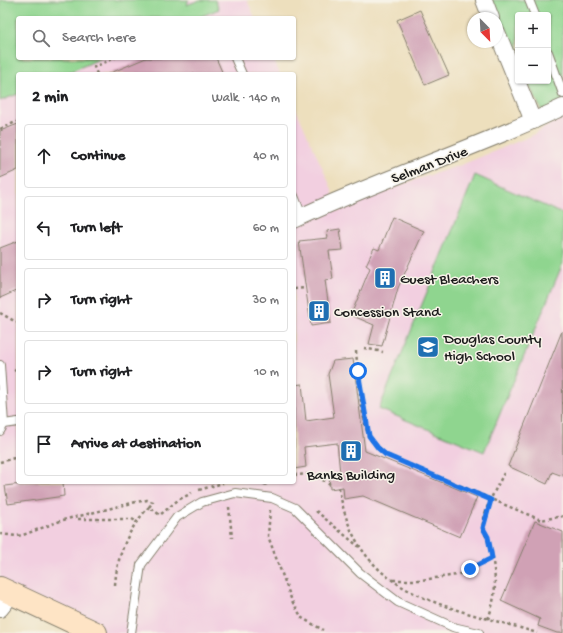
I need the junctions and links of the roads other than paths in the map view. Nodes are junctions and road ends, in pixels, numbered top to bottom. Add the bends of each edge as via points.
1 (484, 0) edge
2 (529, 0) edge
3 (489, 12) edge
4 (534, 12) edge
5 (503, 47) edge
6 (236, 60) edge
7 (551, 60) edge
8 (241, 72) edge
9 (563, 94) edge
10 (563, 107) edge
11 (533, 121) junction
12 (296, 207) edge
13 (298, 218) edge
14 (0, 365) edge
15 (16, 423) edge
16 (2, 427) edge
17 (4, 597) edge
18 (96, 633) edge
19 (131, 633) edge
20 (479, 633) edge

1 - 3 street
2 - 4 lane
5 - 11 street
6 - 8 lane
7 - 9 lane
10 - 11 street, Selman Drive
11 - 13 street, Selman Drive
12 - 13 lane
14 - 16 lane
15 - 16 lane
17 - 18 main road
19 - 20 lane via 141,566 177,517 202,502 235,493 272,498 295,508 360,573 398,602 453,627

